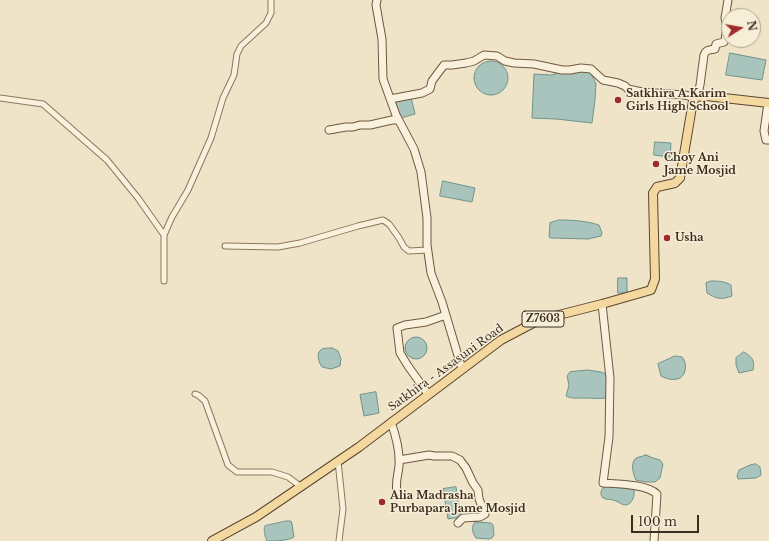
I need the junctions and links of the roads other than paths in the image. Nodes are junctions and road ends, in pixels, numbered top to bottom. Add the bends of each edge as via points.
1 (271, 0) edge
2 (377, 0) edge
3 (728, 0) edge
4 (0, 98) edge
5 (696, 98) junction
6 (390, 99) junction
7 (769, 103) edge
8 (398, 120) junction
9 (329, 130) dead end
10 (769, 140) edge
11 (164, 235) junction
12 (225, 246) dead end
13 (428, 250) junction
14 (164, 281) dead end
15 (602, 304) junction
16 (446, 315) junction
17 (462, 369) junction
18 (195, 394) dead end
19 (428, 394) junction
20 (391, 422) junction
21 (398, 460) junction
22 (338, 461) junction
23 (300, 486) junction
24 (397, 492) dead end
25 (458, 523) dead end
26 (212, 541) edge
27 (339, 541) edge
28 (654, 541) edge

1 - 11 street via 271,13 266,23 241,46 237,54 234,75 223,98 211,138
2 - 6 main road via 382,39 383,79
3 - 5 main road via 725,41 716,44 715,49 705,52
4 - 11 street via 43,104 107,160
5 - 6 main road via 628,89 618,83 603,80 591,69 560,70 534,64 514,63 497,56 484,55 474,61 444,65 432,81 430,89 422,93
5 - 7 main road via 706,96
5 - 15 main road, Satkhira - Assasuni Road / Z7603 via 693,101 680,178 675,183 657,187 652,193 655,279 650,290
6 - 8 main road
7 - 10 main road via 764,131 766,140
8 - 9 main road
8 - 13 main road via 414,148 421,172
11 - 14 street
12 - 13 street via 278,248 383,220 389,224 409,251
13 - 16 main road via 431,273
15 - 17 main road, Satkhira - Assasuni Road / Z7603 via 539,320 501,340
15 - 28 main road via 610,378 609,437 603,483 631,484 657,494
16 - 17 main road
16 - 19 main road via 397,328 400,353
17 - 19 main road, Satkhira - Assasuni Road / Z7603
18 - 23 street via 205,401 228,465 237,472 272,472 288,477
19 - 20 main road, Satkhira - Assasuni Road / Z7603
20 - 21 main road
20 - 22 main road, Satkhira - Assasuni Road / Z7603
21 - 24 main road
21 - 25 main road via 425,456 452,456 460,460 478,490 485,514 480,518 463,518
22 - 23 main road, Satkhira - Assasuni Road / Z7603
22 - 27 street via 343,509
23 - 26 main road, Satkhira - Assasuni Road / Z7603 via 256,517

